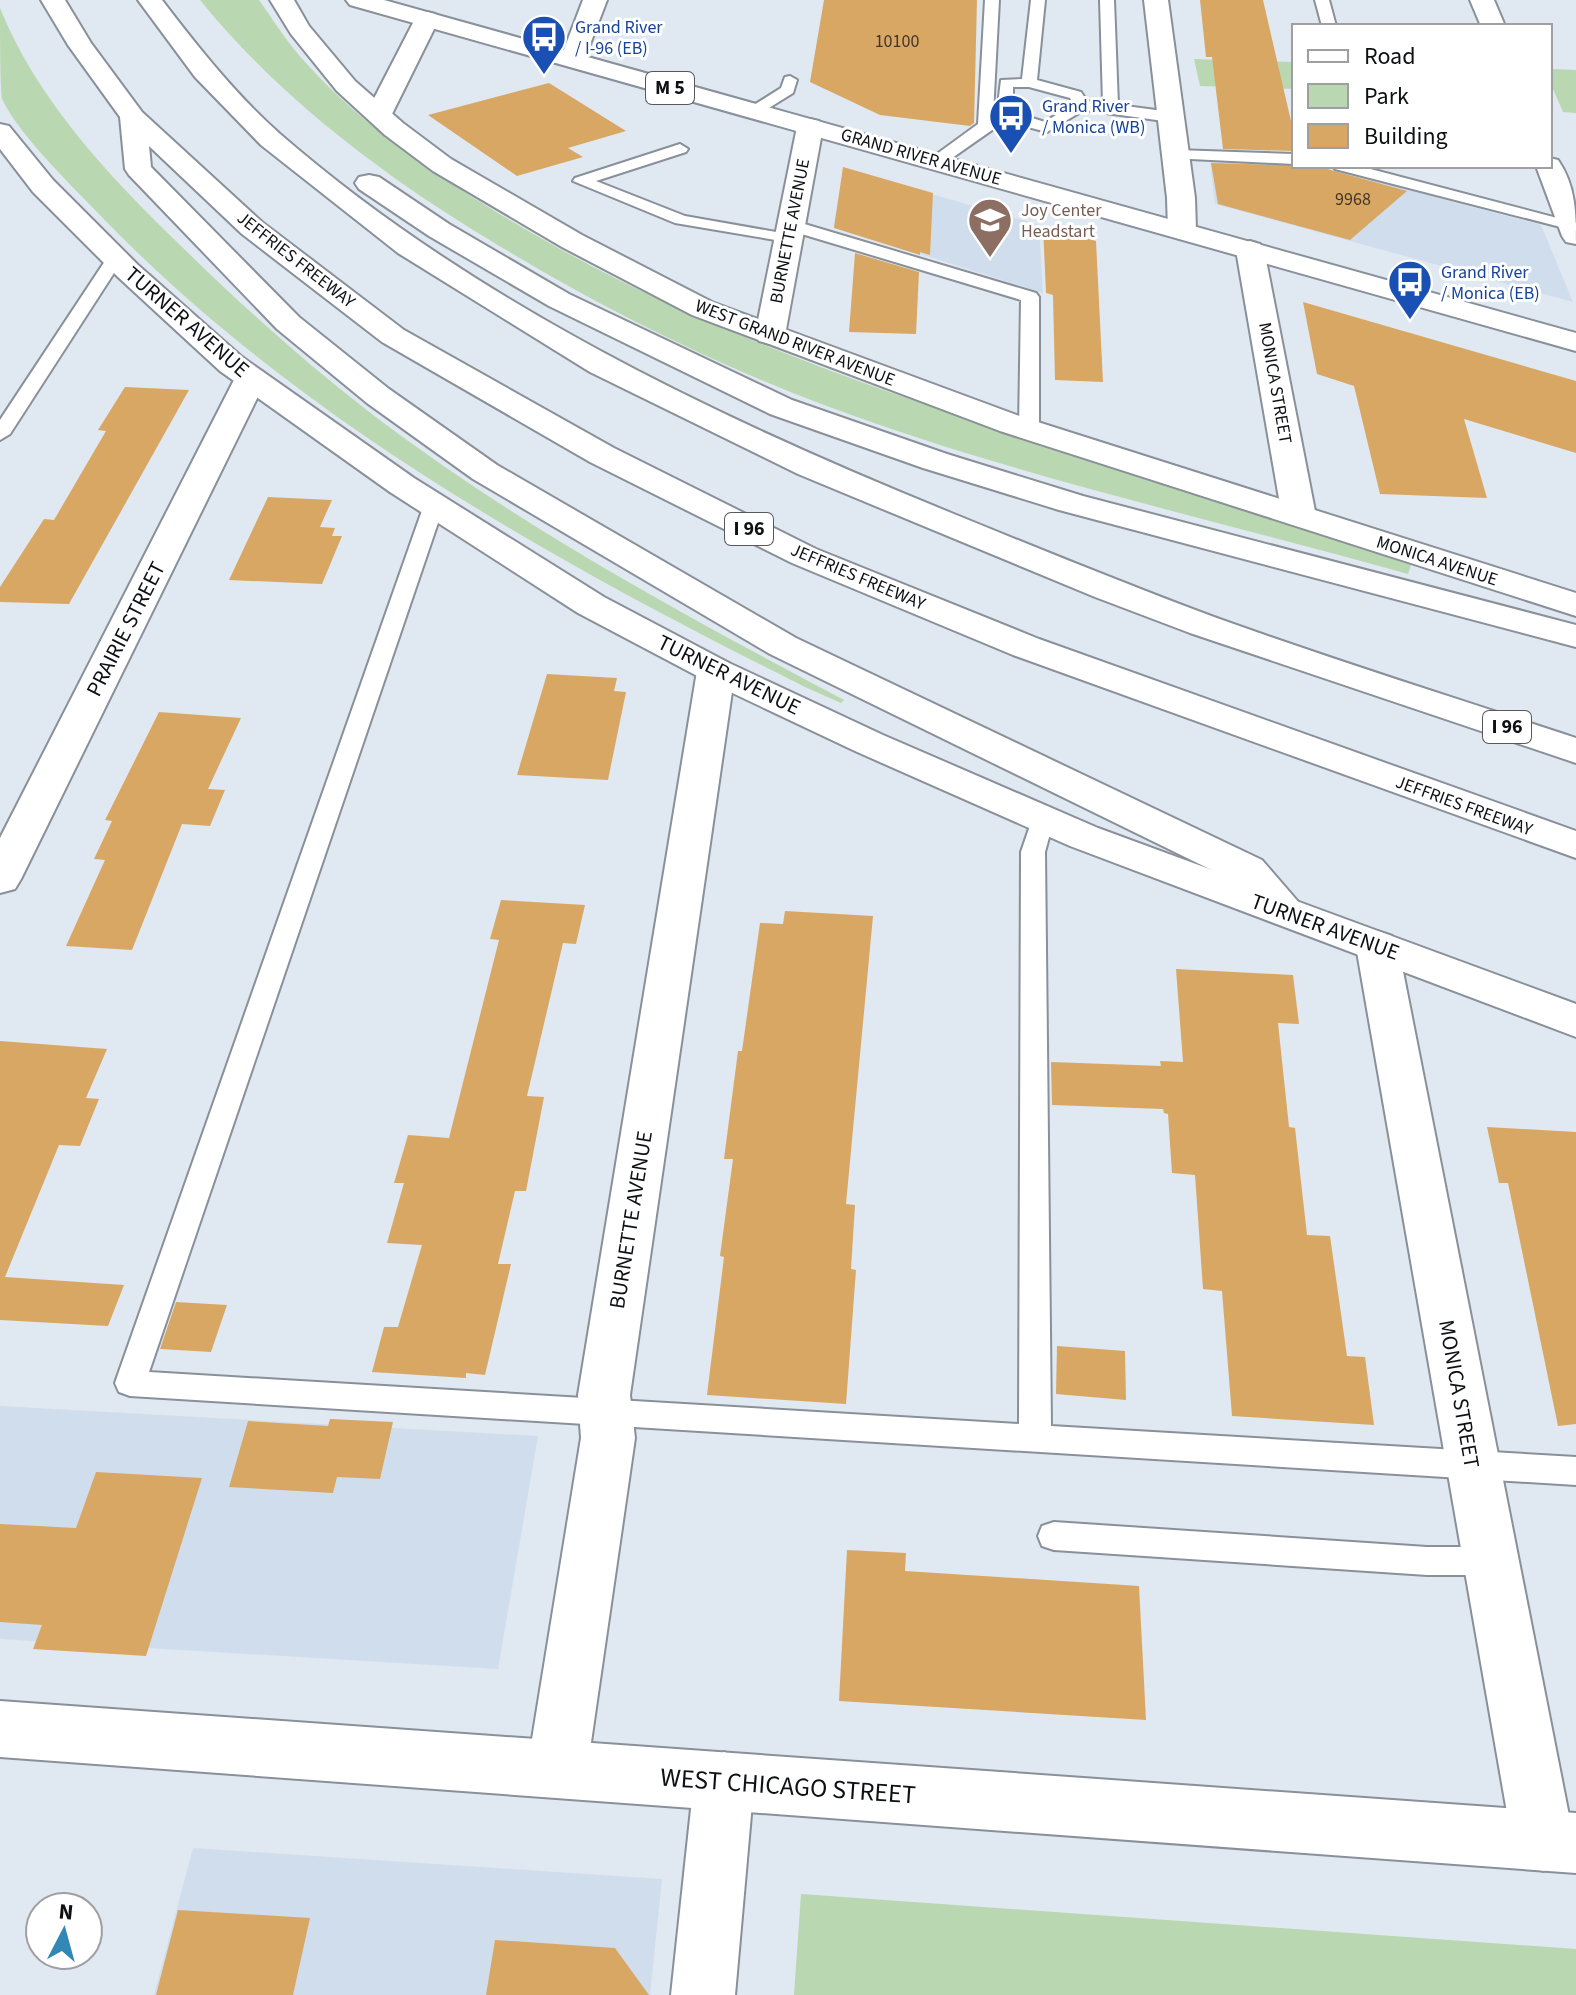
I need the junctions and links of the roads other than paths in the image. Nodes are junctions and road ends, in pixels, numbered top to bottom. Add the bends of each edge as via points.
1 (53, 0) edge
2 (150, 0) edge
3 (282, 0) edge
4 (358, 0) edge
5 (595, 0) edge
6 (992, 0) edge
7 (1038, 0) edge
8 (1107, 0) edge
9 (1156, 0) edge
10 (1322, 0) edge
11 (1482, 0) edge
12 (427, 19) junction
13 (1328, 24) edge
14 (1492, 24) edge
15 (572, 60) junction
16 (790, 80) dead end
17 (1029, 83) junction
18 (1081, 105) junction
19 (754, 111) junction
20 (1111, 111) junction
21 (379, 114) junction
22 (1005, 116) junction
23 (133, 117) junction
24 (1171, 117) junction
25 (985, 123) junction
26 (810, 127) junction
27 (1, 136) edge
28 (270, 139) junction
29 (680, 149) dead end
30 (1176, 155) junction
31 (1292, 159) edge
32 (936, 162) junction
33 (1366, 170) edge
34 (1559, 173) edge
35 (1182, 230) junction
36 (1574, 231) edge
37 (789, 232) junction
38 (1250, 250) junction
39 (115, 259) junction
40 (770, 335) junction
41 (1576, 342) edge
42 (251, 378) junction
43 (1029, 429) junction
44 (0, 434) edge
45 (434, 505) junction
46 (1299, 516) junction
47 (1576, 605) edge
48 (1576, 636) edge
49 (716, 671) junction
50 (1576, 751) edge
51 (1042, 819) junction
52 (1576, 845) edge
53 (0, 879) edge
54 (1286, 912) junction
55 (1377, 946) junction
56 (1576, 1021) edge
57 (606, 1413) junction
58 (1035, 1439) junction
59 (1472, 1465) junction
60 (1576, 1471) edge
61 (1054, 1536) dead end
62 (1491, 1561) junction
63 (0, 1729) edge
64 (557, 1770) junction
65 (724, 1781) junction
66 (1560, 1842) edge
67 (703, 1995) edge

1 - 23 main road, JEFFRIES FREEWAY / I 96
2 - 28 main road, I 96 via 204,72
3 - 21 main road, WEST GRAND RIVER AVENUE via 346,86
4 - 12 main road, GRAND RIVER AVENUE / M 5
5 - 15 main road
6 - 25 lane
7 - 17 lane
8 - 20 lane
9 - 24 main road
10 - 13 lane
11 - 14 main road
12 - 15 main road, GRAND RIVER AVENUE / M 5
12 - 21 main road
15 - 19 main road, GRAND RIVER AVENUE / M 5
16 - 19 lane via 788,90
17 - 18 lane via 1076,95
17 - 22 lane via 1006,83
18 - 20 lane
18 - 22 lane via 1047,127
19 - 26 main road, GRAND RIVER AVENUE / M 5
20 - 24 lane
21 - 40 main road, WEST GRAND RIVER AVENUE via 442,165 572,241 703,309
22 - 25 lane
23 - 52 main road, JEFFRIES FREEWAY / I 96 via 252,228 393,336 602,455 804,556 1026,647
23 - 54 main road via 138,169 214,250 288,323 485,472 783,646 1247,870
24 - 30 main road
25 - 32 lane
26 - 32 main road, GRAND RIVER AVENUE / M 5
26 - 37 main road, BURNETTE AVENUE
27 - 39 main road, TURNER AVENUE
28 - 48 main road via 357,176 559,300 781,407 1071,503
28 - 50 main road, I 96 via 408,247 601,365 810,467 1203,625
29 - 37 lane via 581,181 681,220
30 - 31 lane
30 - 35 main road
32 - 35 main road, GRAND RIVER AVENUE / M 5
33 - 36 lane
34 - 36 main road
35 - 38 main road, GRAND RIVER AVENUE / M 5
37 - 40 main road, BURNETTE AVENUE
37 - 43 lane via 1030,297
38 - 41 main road, GRAND RIVER AVENUE / M 5
38 - 46 main road, MONICA STREET
39 - 42 main road, TURNER AVENUE
39 - 44 lane
40 - 43 main road, WEST GRAND RIVER AVENUE
42 - 45 main road, TURNER AVENUE
42 - 53 main road, PRAIRIE STREET
43 - 46 main road, WEST GRAND RIVER AVENUE
45 - 49 main road, TURNER AVENUE via 591,605
45 - 57 lane via 130,1383
46 - 47 main road, MONICA AVENUE
49 - 51 main road, TURNER AVENUE
49 - 57 main road, BURNETTE AVENUE via 604,1395
51 - 54 main road, TURNER AVENUE
51 - 58 lane via 1033,852
54 - 55 main road, TURNER AVENUE
55 - 56 main road, TURNER AVENUE
55 - 59 main road, MONICA STREET
57 - 58 lane
57 - 64 main road, BURNETTE AVENUE via 608,1438
58 - 59 lane
59 - 60 lane
59 - 62 main road, MONICA STREET
61 - 62 lane
62 - 66 main road, MONICA STREET
63 - 64 main road, WEST CHICAGO STREET
64 - 65 main road, WEST CHICAGO STREET
65 - 66 main road, WEST CHICAGO STREET
65 - 67 main road

